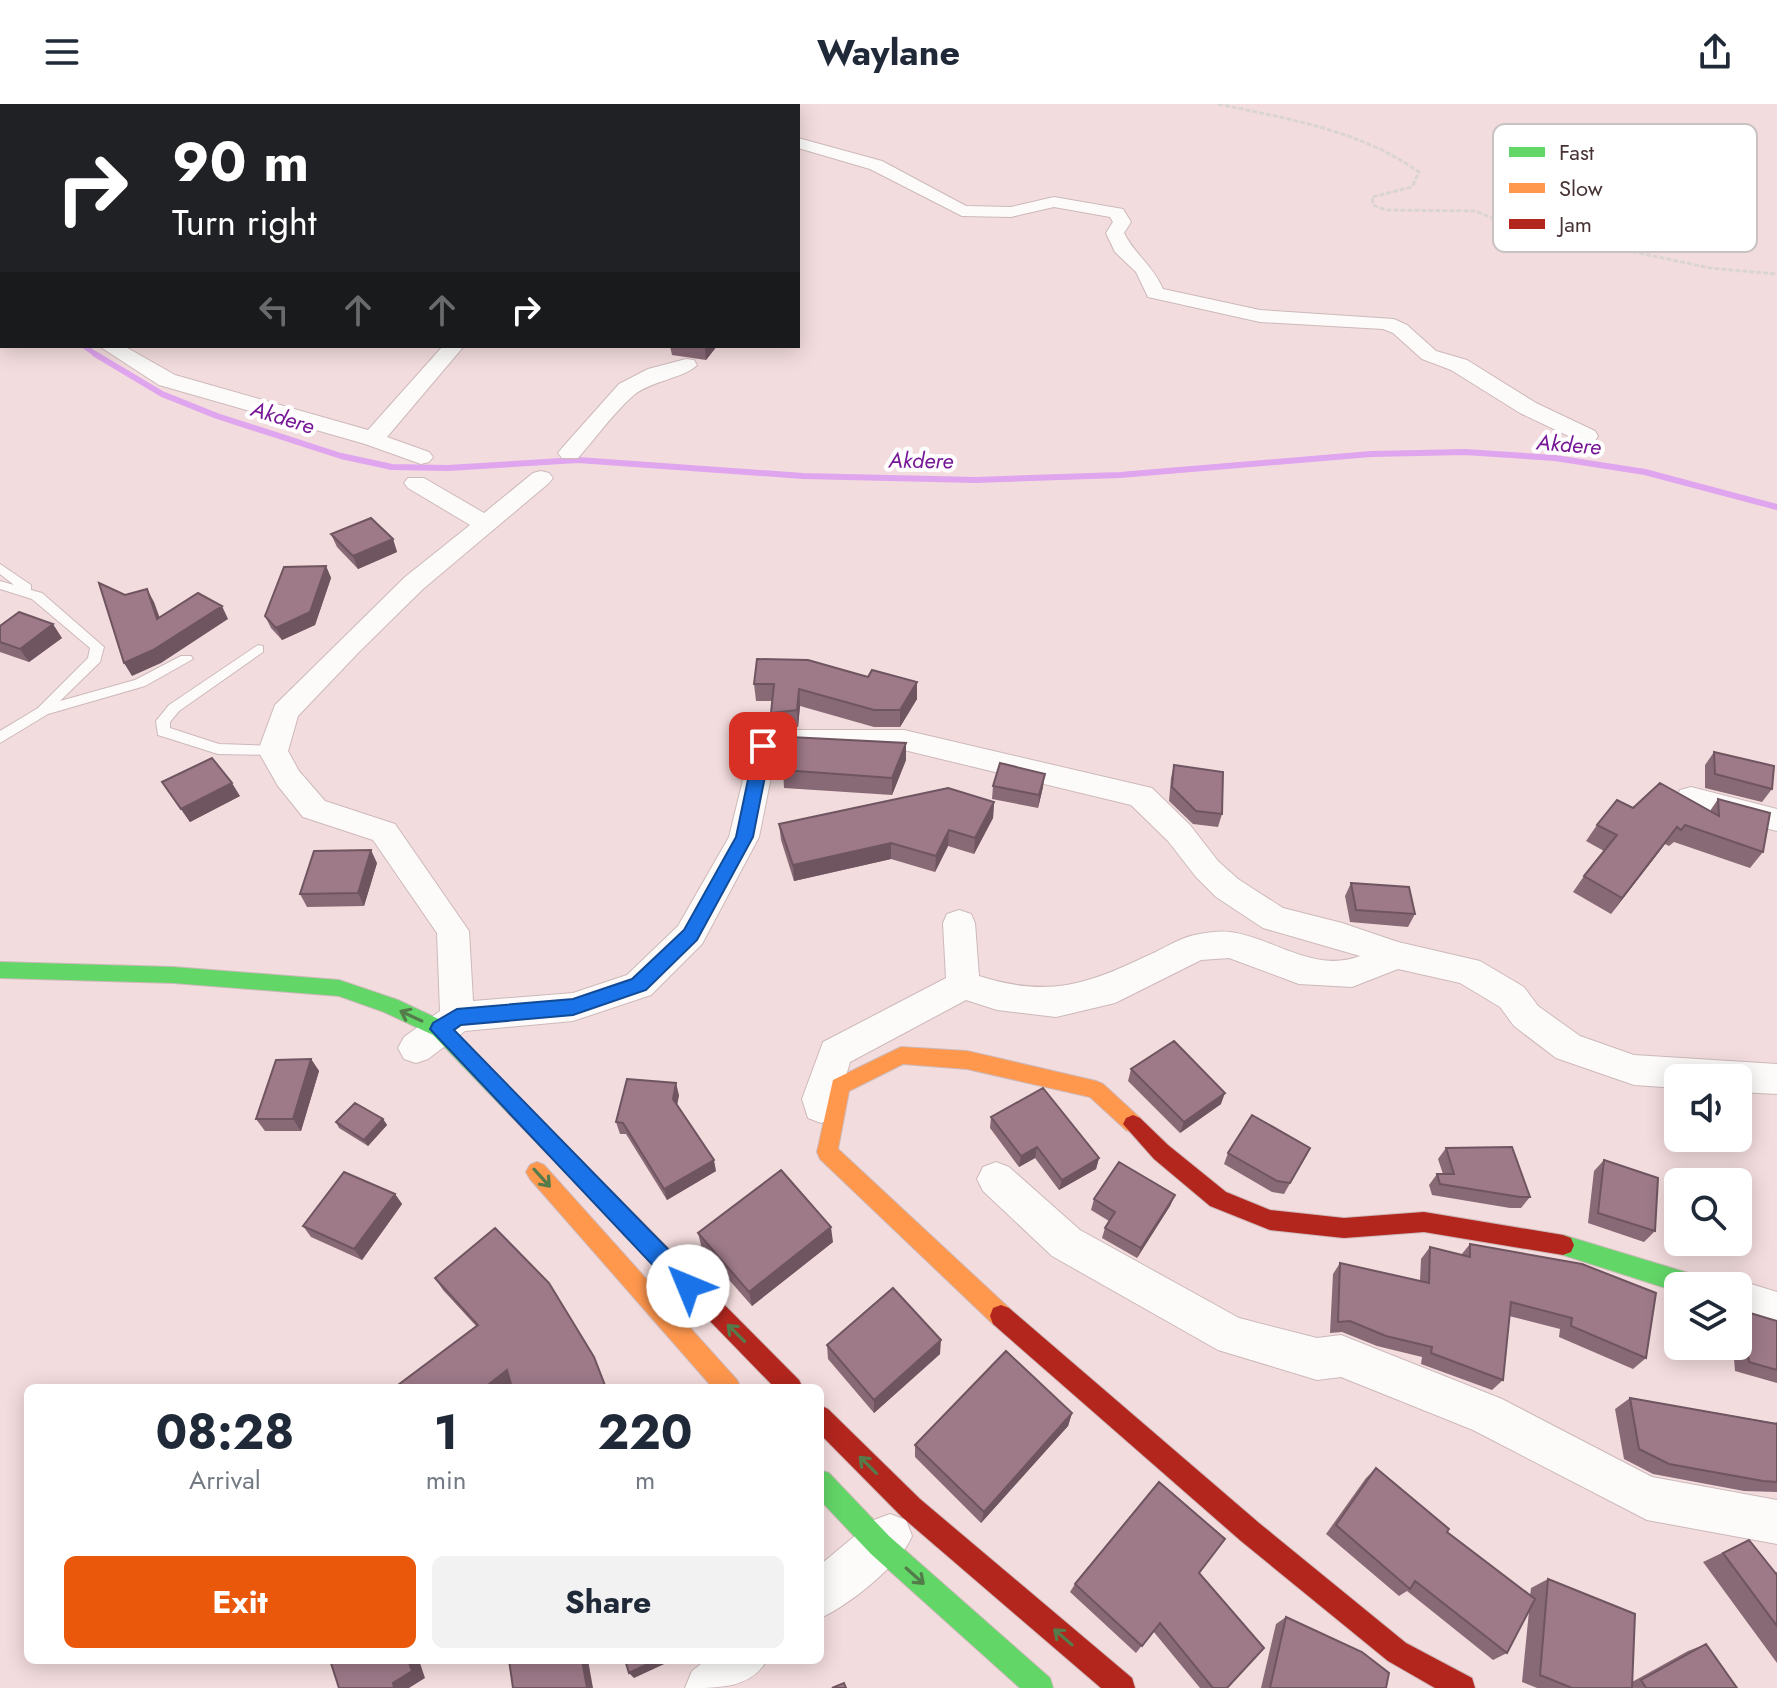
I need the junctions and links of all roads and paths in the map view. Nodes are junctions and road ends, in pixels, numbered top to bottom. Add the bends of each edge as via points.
1 (1218, 104) edge
2 (800, 144) edge
3 (1493, 218) edge
4 (1635, 252) edge
5 (1777, 274) edge
6 (112, 348) edge
7 (452, 348) edge
8 (686, 365) dead end
9 (1587, 436) dead end
10 (373, 439) junction
11 (570, 453) dead end
12 (421, 457) dead end
13 (541, 478) dead end
14 (416, 483) dead end
15 (486, 524) junction
16 (0, 568) edge
17 (0, 585) edge
18 (37, 596) junction
19 (258, 649) dead end
20 (186, 659) dead end
21 (43, 711) junction
22 (0, 738) edge
23 (273, 751) junction
24 (1691, 798) edge
25 (1777, 820) edge
26 (959, 923) dead end
27 (1397, 955) junction
28 (0, 972) edge
29 (963, 985) junction
30 (326, 1006) dead end
31 (430, 1038) junction
32 (1777, 1079) edge
33 (827, 1152) junction
34 (523, 1157) dead end
35 (996, 1179) dead end
36 (1664, 1276) edge
37 (1752, 1304) edge
38 (1777, 1312) edge
39 (725, 1384) edge
40 (787, 1384) edge
41 (824, 1421) edge
42 (824, 1486) edge
43 (915, 1511) junction
44 (1777, 1522) edge
45 (880, 1545) junction
46 (824, 1592) edge
47 (738, 1664) edge
48 (709, 1688) edge
49 (1040, 1688) edge
50 (1122, 1688) edge
51 (1462, 1688) edge

1 - 3 path via 1339,133 1403,158 1419,172 1412,187 1372,197 1373,205 1386,210 1476,211
2 - 9 street via 876,165 962,211 1011,212 1054,202 1117,213 1122,222 1115,233 1122,248 1145,270 1155,293 1260,316 1387,323 1429,355 1459,365 1528,408
4 - 5 path via 1710,268
6 - 10 street via 167,380
7 - 10 street
8 - 11 street via 627,389
10 - 12 street
13 - 15 street
14 - 15 street
15 - 23 street via 414,583 285,712
16 - 18 lane
17 - 18 lane
18 - 21 lane via 97,647 95,659
19 - 23 lane via 174,708 163,721 163,731 218,749
20 - 21 lane via 140,683
21 - 22 lane
23 - 31 street via 314,809 384,832 453,931
24 - 25 street
26 - 29 street
27 - 29 street via 1352,973 1299,970 1230,945 1197,947 1103,993 1056,1003 997,996
27 - 31 street via 1274,919 1227,888 1141,796 904,740 781,740 763,746 744,837 690,935 639,985 573,1007
27 - 32 street via 1468,971 1512,997 1526,1016 1568,1047 1634,1070
28 - 30 main road via 283,994
31 -> 28 main road via 391,1006 339,988 173,975
29 - 33 street via 835,1053 820,1099
40 -> 31 main road
33 - 36 main road via 840,1086 901,1055 967,1060 1096,1090 1218,1199 1270,1220 1344,1228 1424,1222 1561,1244
33 - 51 main road via 1007,1322 1250,1532 1397,1652
34 -> 39 main road
35 - 44 street via 1066,1243 1232,1336 1317,1359 1341,1356 1487,1414 1647,1498
37 - 38 street
43 -> 41 main road
42 - 45 main road
43 - 45 street
50 -> 43 main road
45 - 46 street
45 -> 49 main road
47 - 48 street

